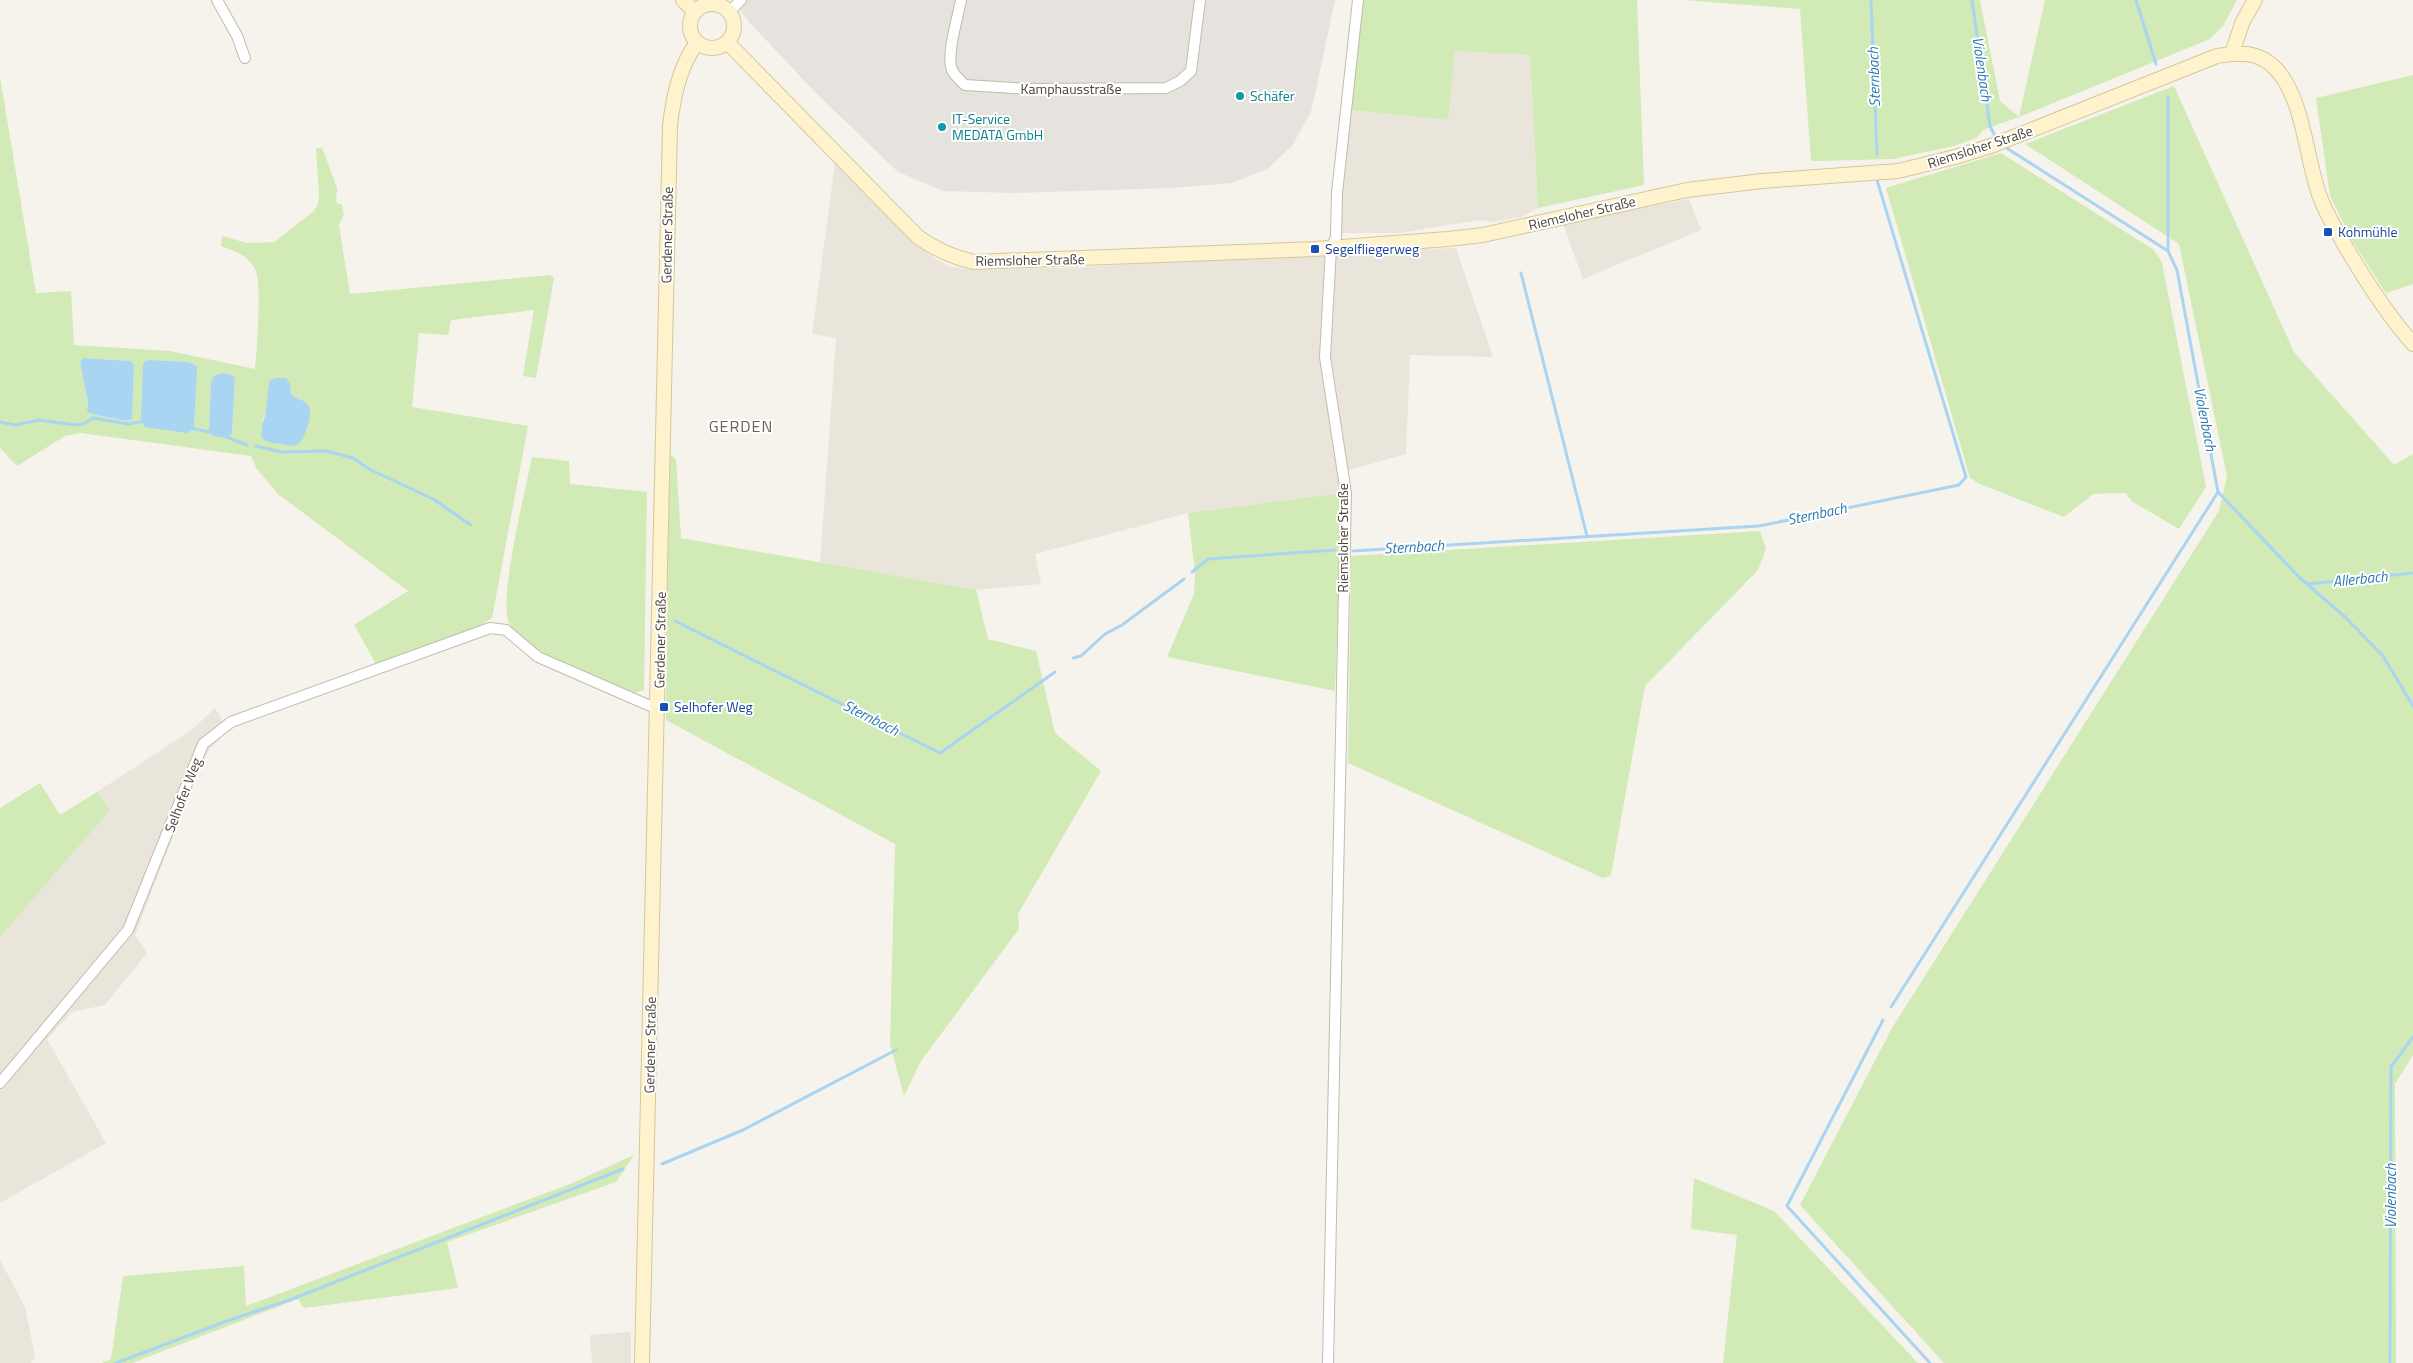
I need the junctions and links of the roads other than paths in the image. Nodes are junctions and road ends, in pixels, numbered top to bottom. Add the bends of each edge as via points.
1 (217, 0) edge
2 (683, 0) edge
3 (741, 0) edge
4 (961, 0) edge
5 (1200, 0) edge
6 (1358, 0) edge
7 (2254, 0) edge
8 (695, 12) junction
9 (729, 12) junction
10 (727, 42) junction
11 (697, 43) junction
12 (2232, 54) junction
13 (245, 58) dead end
14 (1331, 248) junction
15 (2413, 344) edge
16 (658, 707) junction
17 (0, 1083) edge
18 (642, 1363) edge
19 (1328, 1363) edge

1 - 13 street
2 - 8 main road
3 - 9 street
4 - 5 street, Kamphausstraße via 950,57 955,76 965,85 1030,90 1166,88 1180,81 1191,71
6 - 14 street via 1337,193 1336,237
7 - 12 main road
8 - 9 main road via 712,4
8 - 11 main road via 690,31
9 - 10 main road via 734,24
10 - 11 main road via 716,48
10 - 14 main road, Riemsloher Straße via 918,237 951,257 996,262
11 - 16 main road, Gerdener Straße via 691,50 673,98 670,126
12 - 14 main road, Riemsloher Straße via 2217,56 1991,146 1925,165 1866,174 1726,185 1656,196 1483,235
12 - 15 main road, Riemsloher Straße via 2258,57 2281,76 2293,100 2327,214 2369,288
14 - 19 street, Riemsloher Straße via 1325,357 1346,493
16 - 17 street, Selhofer Weg via 538,657 506,630 490,628 231,722 203,744 128,930
16 - 18 main road, Gerdener Straße

